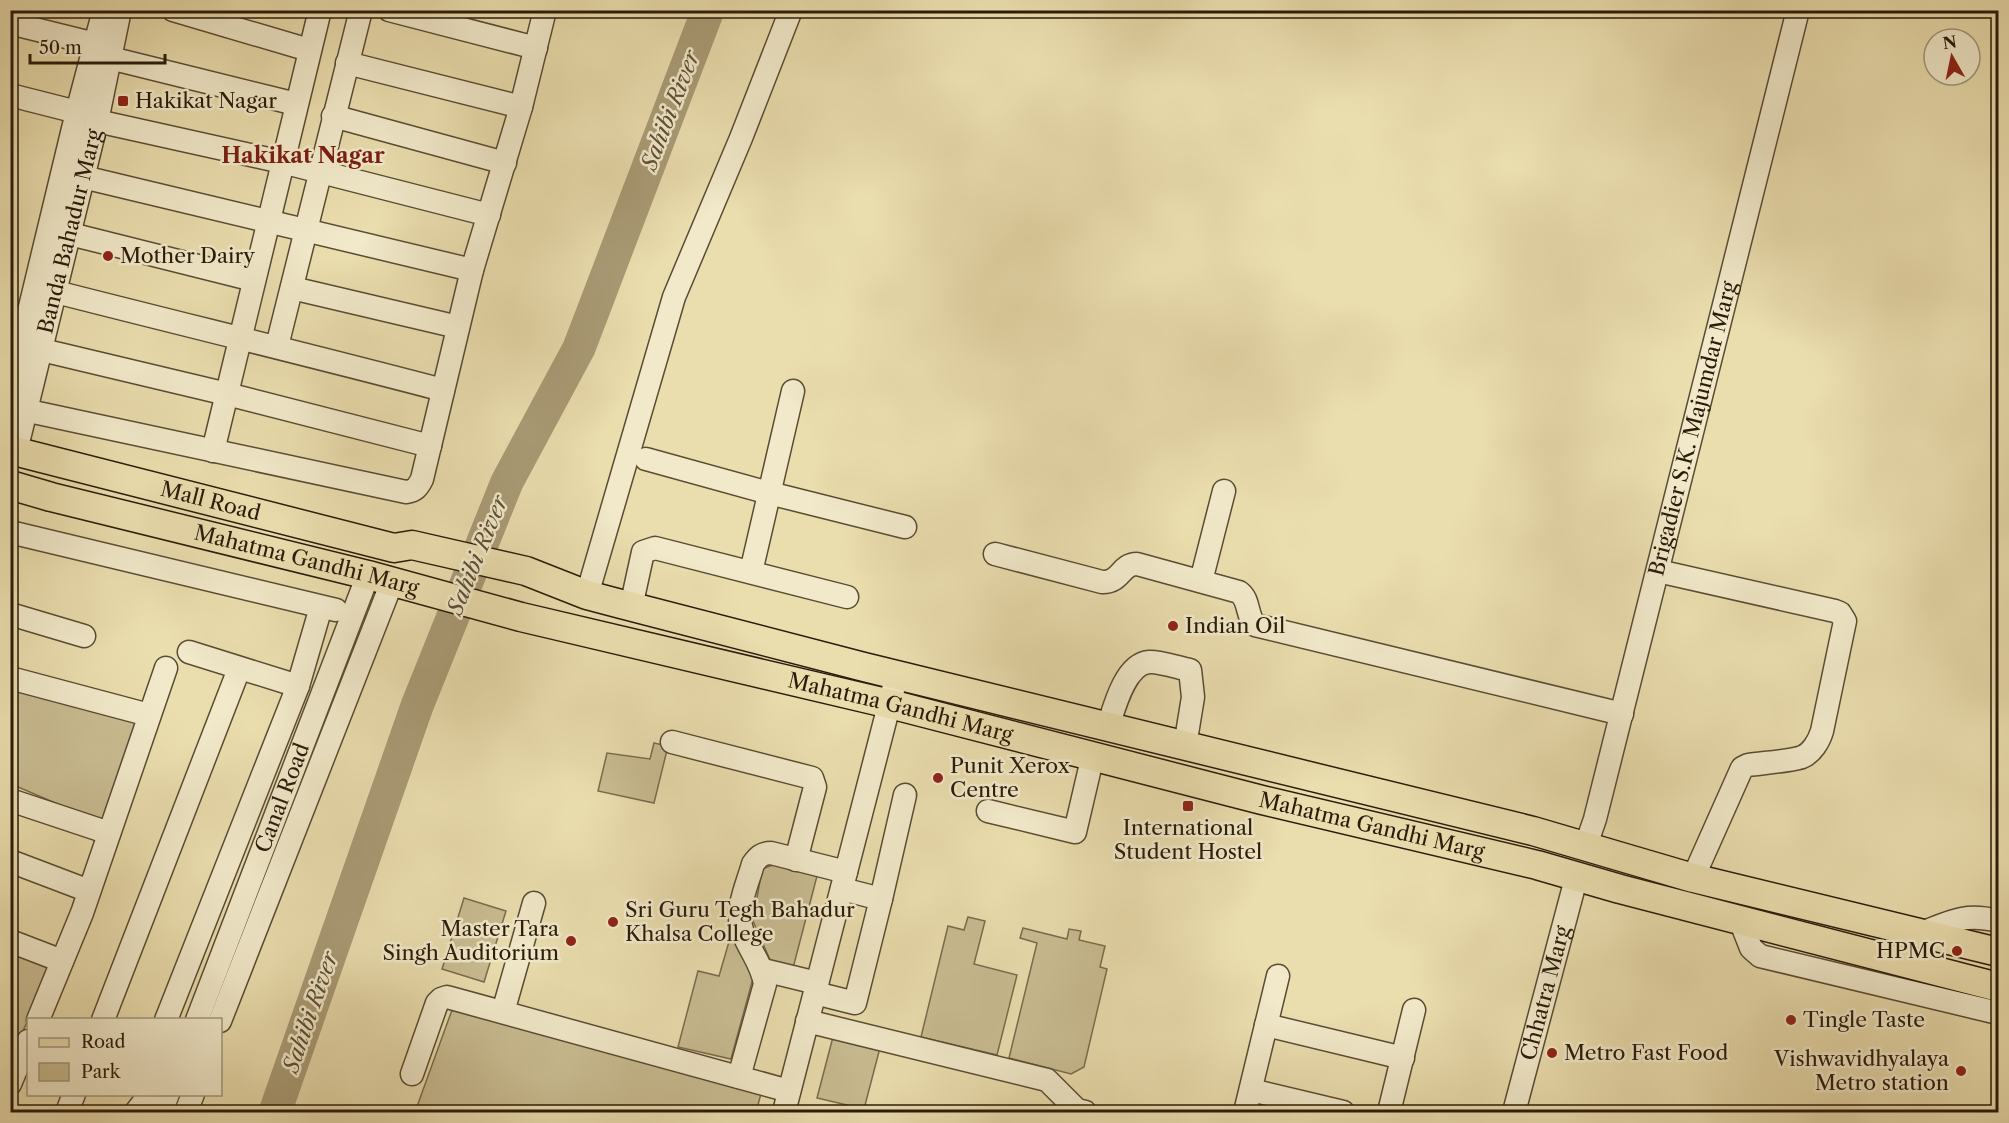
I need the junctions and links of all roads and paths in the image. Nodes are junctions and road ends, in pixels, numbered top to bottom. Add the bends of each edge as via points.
1 (104, 10) edge
2 (120, 10) edge
3 (173, 10) edge
4 (320, 10) edge
5 (361, 10) edge
6 (389, 10) edge
7 (545, 10) edge
8 (791, 10) edge
9 (1798, 10) edge
10 (10, 23) edge
11 (536, 48) junction
12 (309, 50) junction
13 (103, 51) junction
14 (347, 63) junction
15 (10, 95) edge
16 (296, 104) junction
17 (521, 106) junction
18 (87, 116) junction
19 (333, 116) junction
20 (282, 162) junction
21 (505, 163) junction
22 (321, 172) junction
23 (84, 177) junction
24 (489, 215) junction
25 (268, 222) junction
26 (306, 231) junction
27 (70, 234) junction
28 (472, 270) junction
29 (254, 280) junction
30 (292, 288) junction
31 (56, 292) junction
32 (458, 327) junction
33 (241, 339) junction
34 (277, 346) junction
35 (42, 350) junction
36 (10, 390) edge
37 (443, 390) junction
38 (793, 391) dead end
39 (227, 394) junction
40 (19, 408) edge
41 (430, 446) junction
42 (13, 451) edge
43 (213, 451) junction
44 (646, 459) dead end
45 (10, 485) edge
46 (1224, 491) dead end
47 (769, 493) junction
48 (905, 527) dead end
49 (10, 532) edge
50 (412, 545) joint
51 (995, 554) dead end
52 (1658, 570) junction
53 (751, 572) junction
54 (539, 576) junction
55 (388, 581) junction
56 (1201, 581) junction
57 (587, 595) junction
58 (847, 597) dead end
59 (321, 607) junction
60 (631, 607) junction
61 (10, 614) edge
62 (351, 614) junction
63 (530, 620) junction
64 (84, 636) dead end
65 (189, 652) dead end
66 (166, 668) dead end
67 (239, 669) junction
68 (898, 674) junction
69 (10, 678) edge
70 (297, 686) junction
71 (890, 704) junction
72 (1622, 714) junction
73 (150, 715) junction
74 (1107, 727) junction
75 (672, 742) dead end
76 (1185, 746) junction
77 (1092, 755) junction
78 (905, 795) dead end
79 (10, 800) edge
80 (988, 811) dead end
81 (109, 833) junction
82 (1586, 845) junction
83 (796, 860) junction
84 (10, 861) edge
85 (1577, 875) junction
86 (1693, 878) junction
87 (844, 880) junction
88 (89, 891) junction
89 (881, 899) junction
90 (534, 903) dead end
91 (1740, 920) junction
92 (1998, 921) edge
93 (1922, 933) junction
94 (10, 941) edge
95 (1958, 942) junction
96 (1998, 951) edge
97 (62, 961) junction
98 (763, 970) junction
99 (1950, 975) junction
100 (1278, 976) dead end
101 (1998, 987) edge
102 (816, 988) junction
103 (1414, 1010) dead end
104 (503, 1012) junction
105 (1998, 1013) edge
106 (39, 1018) edge
107 (104, 1018) edge
108 (167, 1018) edge
109 (198, 1018) edge
110 (221, 1018) edge
111 (807, 1022) junction
112 (1266, 1025) junction
113 (27, 1043) edge
114 (1403, 1058) junction
115 (412, 1074) dead end
116 (739, 1077) junction
117 (10, 1084) edge
118 (1251, 1090) junction
119 (74, 1096) edge
120 (149, 1096) edge
121 (168, 1096) edge
122 (193, 1096) edge
123 (787, 1102) edge
124 (67, 1113) edge
125 (136, 1113) edge
126 (161, 1113) edge
127 (186, 1113) edge
128 (1084, 1113) edge
129 (1245, 1113) edge
130 (1343, 1113) edge
131 (1389, 1113) edge
132 (1514, 1113) edge

1 - 13 street, Banda Bahadur Marg
2 - 13 street, Banda Bahadur Marg
3 - 12 street
4 - 12 street
5 - 14 street
6 - 11 street
7 - 11 street
8 - 57 street via 674,297
9 - 52 street, Brigadier S.K. Majumdar Marg
10 - 13 street
11 - 17 street
12 - 16 street
13 - 16 street
13 - 18 street, Banda Bahadur Marg
14 - 17 street
14 - 19 street
15 - 18 street
16 - 20 street
17 - 21 street
18 - 20 street
18 - 23 street, Banda Bahadur Marg
18 - 36 street, Banda Bahadur Marg
19 - 21 street
19 - 22 street
20 - 22 street
20 - 25 street
21 - 24 street
22 - 24 street
22 - 26 street
23 - 25 street
23 - 27 street, Banda Bahadur Marg
24 - 28 street
25 - 26 street
25 - 29 street
26 - 28 street
26 - 30 street
27 - 29 street
27 - 31 street, Banda Bahadur Marg
28 - 32 street
29 - 33 street
30 - 32 street
30 - 34 street
31 - 33 street
31 - 35 street, Banda Bahadur Marg
32 - 37 street
33 - 34 street
33 - 39 street
34 - 37 street
35 - 39 street
35 - 40 street, Banda Bahadur Marg
37 - 41 street
38 - 47 street
39 - 41 street
39 - 43 street
40 - 42 street, Banda Bahadur Marg
40 - 43 street
41 - 43 street via 418,487 406,492
42 - 50 main road, Mall Road via 394,548
44 - 47 street
45 - 55 main road, Mahatma Gandhi Marg
46 - 56 street
47 - 48 street
47 - 53 street
49 - 59 street
50 - 54 main road, Mahatma Gandhi Marg
51 - 56 street via 1102,582 1114,581 1133,564
52 - 72 street, Brigadier S.K. Majumdar Marg
52 - 86 street via 1835,611 1845,621 1822,731 1815,747 1802,757 1742,768
53 - 58 street
53 - 60 street via 655,548 643,552
54 - 57 main road, Mahatma Gandhi Marg
54 - 63 main road
55 - 62 street, Canal Road
55 - 63 main road, Mahatma Gandhi Marg
55 - 110 street
56 - 72 street via 1243,594 1255,625
57 - 60 main road, Mahatma Gandhi Marg
59 - 62 street
59 - 70 street
60 - 68 main road, Mahatma Gandhi Marg
61 - 64 street
62 - 109 street, Canal Road
63 - 71 main road, Mahatma Gandhi Marg
65 - 67 street
66 - 73 street
67 - 70 street
67 - 107 street
68 - 71 street
68 - 74 main road, Mahatma Gandhi Marg
69 - 73 street
70 - 108 street
71 - 77 main road, Mahatma Gandhi Marg
71 - 87 street
72 - 82 street, Brigadier S.K. Majumdar Marg
73 - 81 street
74 - 76 main road, Mahatma Gandhi Marg
74 - 76 street via 1125,681 1135,668 1148,662 1190,670 1193,697
75 - 83 street via 812,778 815,787
76 - 82 main road, Mahatma Gandhi Marg
77 - 80 street via 1075,832
77 - 85 main road, Mahatma Gandhi Marg
78 - 89 street
79 - 81 street
81 - 88 street
82 - 86 main road, Mahatma Gandhi Marg
83 - 87 street
83 - 98 street via 765,853 753,864 740,917 743,934
84 - 88 street
85 - 91 main road, Mahatma Gandhi Marg
85 - 132 street, Chhatra Marg
86 - 93 main road, Mahatma Gandhi Marg
87 - 89 street
87 - 102 street
88 - 97 street
89 - 102 street via 855,1003
90 - 104 street
91 - 99 main road, Mahatma Gandhi Marg
91 - 105 street via 1751,948 1760,956
92 - 93 street via 1973,916
93 - 95 main road, Mahatma Gandhi Marg
94 - 97 street
95 - 96 main road, Mahatma Gandhi Marg
95 - 99 main road
97 - 106 street
98 - 102 street
98 - 116 street via 765,984
99 - 101 main road, Mahatma Gandhi Marg
100 - 112 street
102 - 111 street
103 - 114 street
104 - 115 street via 453,998 441,999
104 - 116 street
111 - 123 street
111 - 128 street via 1047,1080
112 - 114 street
112 - 118 street
113 - 117 street
114 - 131 street
116 - 123 street
118 - 129 street
118 - 130 street
119 - 124 street
120 - 125 street
121 - 126 street
122 - 127 street

